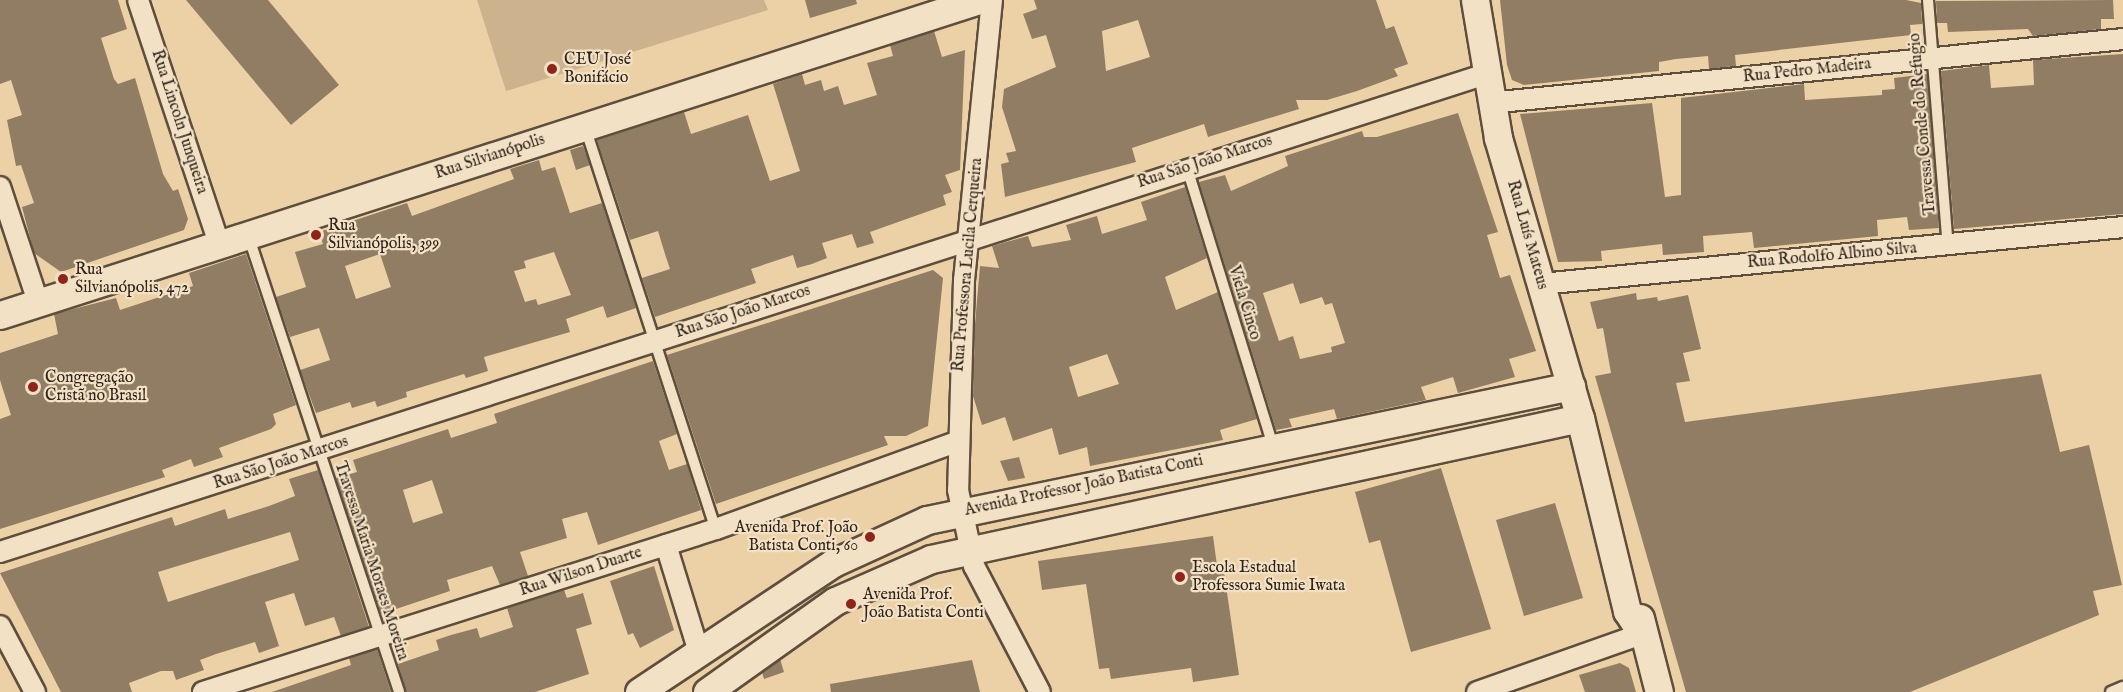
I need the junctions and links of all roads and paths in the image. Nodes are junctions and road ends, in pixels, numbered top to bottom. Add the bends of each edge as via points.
1 (138, 0) edge
2 (979, 0) edge
3 (992, 0) edge
4 (1476, 0) edge
5 (1928, 0) edge
6 (2123, 39) edge
7 (1932, 58) junction
8 (1486, 74) junction
9 (1490, 103) junction
10 (585, 127) junction
11 (1187, 168) junction
12 (0, 187) edge
13 (2123, 227) edge
14 (248, 235) junction
15 (970, 236) junction
16 (219, 244) junction
17 (1948, 246) junction
18 (1541, 284) junction
19 (38, 302) junction
20 (0, 315) edge
21 (655, 341) junction
22 (1571, 386) junction
23 (1580, 418) junction
24 (956, 442) junction
25 (1273, 447) junction
26 (318, 449) junction
27 (959, 511) junction
28 (716, 529) junction
29 (666, 545) junction
30 (967, 548) junction
31 (0, 552) edge
32 (0, 626) edge
33 (380, 634) junction
34 (1642, 634) junction
35 (699, 652) junction
36 (2123, 687) edge
37 (35, 692) edge
38 (203, 692) edge
39 (399, 692) edge
40 (639, 692) edge
41 (706, 692) edge
42 (1040, 692) edge
43 (1477, 692) edge
44 (1659, 692) edge
45 (2111, 692) edge

1 - 16 street, Rua Lincoln Junqueira
2 - 10 main road, Rua Silvianópolis
3 - 15 street, Rua Professora Lucila Cerqueira
4 - 8 main road, Rua Luís Mateus
5 - 7 lane, Travessa Conde do Refugio
6 - 7 street, Rua Pedro Madeira
7 - 9 street, Rua Pedro Madeira
7 - 17 lane, Travessa Conde do Refugio
8 - 9 main road, Rua Luís Mateus
8 - 11 street, Rua São João Marcos
9 - 18 main road, Rua Luís Mateus
10 - 14 main road, Rua Silvianópolis
10 - 21 lane
11 - 15 street, Rua São João Marcos
11 - 25 lane, Viela Cinco
12 - 19 street
13 - 17 street, Rua Rodolfo Albino Silva
14 - 16 main road, Rua Silvianópolis
14 - 26 lane, Travessa Maria Moraes Moreira
15 - 21 street, Rua São João Marcos
15 - 24 street, Rua Professora Lucila Cerqueira
16 - 19 main road, Rua Silvianópolis
17 - 18 street, Rua Rodolfo Albino Silva
18 - 22 main road, Rua Luís Mateus
19 - 20 main road, Rua Silvianópolis
21 - 26 street, Rua São João Marcos
21 - 28 lane
22 - 23 main road, Rua Luís Mateus
22 - 25 main road, Avenida Professor João Batista Conti
23 - 30 main road
23 - 34 main road, Rua Luís Mateus via 1627,611
24 - 27 street, Rua Professora Lucila Cerqueira
24 - 28 street, Rua Wilson Duarte
25 - 27 main road, Avenida Professor João Batista Conti
26 - 31 street, Rua São João Marcos
26 - 33 lane, Travessa Maria Moraes Moreira
27 - 30 street, Rua Professora Lucila Cerqueira
27 - 35 main road, Avenida Professor João Batista Conti via 885,537 833,563
28 - 29 street, Rua Wilson Duarte
29 - 33 street, Rua Wilson Duarte
29 - 35 street
30 - 41 main road via 835,601
30 - 42 street, Rua Professora Lucila Cerqueira
32 - 37 street
33 - 38 street, Rua Wilson Duarte
33 - 39 lane, Travessa Maria Moraes Moreira
34 - 43 street
34 - 44 main road, Rua Luís Mateus
35 - 40 main road, Avenida Professor João Batista Conti
36 - 45 lane

